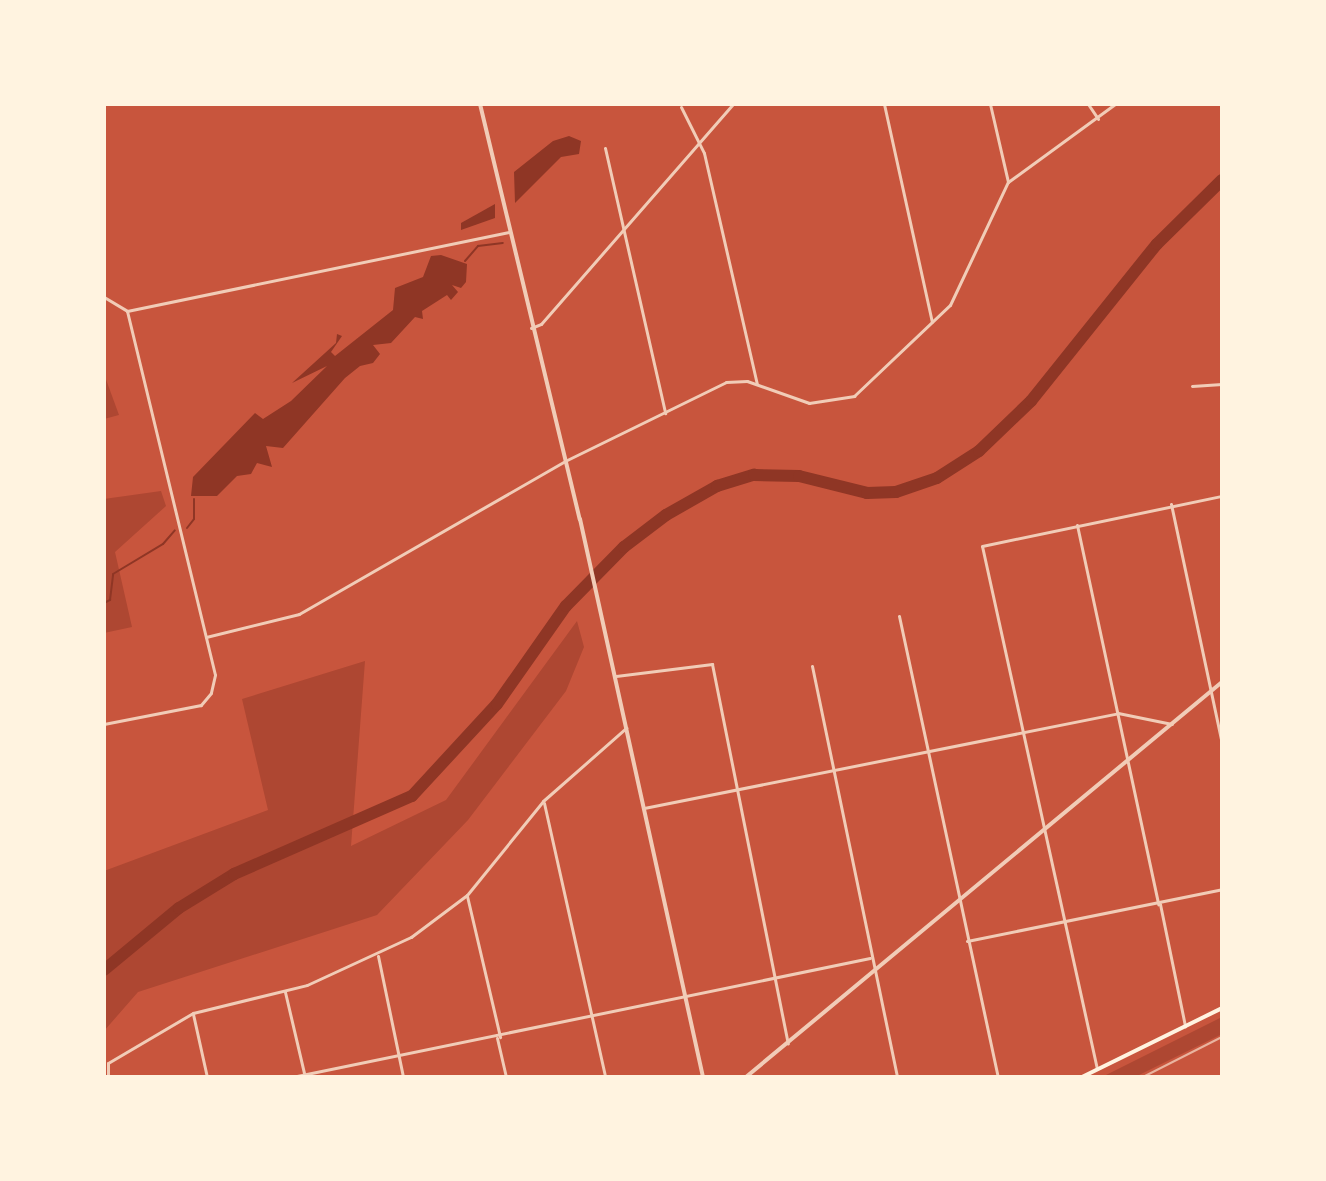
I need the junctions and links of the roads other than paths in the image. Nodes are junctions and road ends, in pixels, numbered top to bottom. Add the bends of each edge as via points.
1 (480, 104) edge
2 (733, 104) edge
3 (884, 104) edge
4 (990, 104) edge
5 (1088, 104) edge
6 (1115, 104) edge
7 (681, 107) dead end
8 (1098, 119) junction
9 (698, 141) junction
10 (605, 148) dead end
11 (1008, 182) junction
12 (622, 227) junction
13 (509, 232) junction
14 (104, 297) edge
15 (127, 311) junction
16 (932, 322) junction
17 (531, 328) junction
18 (1222, 384) edge
19 (758, 385) junction
20 (1192, 386) dead end
21 (665, 413) junction
22 (565, 461) junction
23 (1222, 496) edge
24 (1171, 504) junction
25 (1077, 525) junction
26 (899, 616) dead end
27 (206, 637) junction
28 (812, 666) dead end
29 (614, 676) junction
30 (1222, 682) edge
31 (1210, 691) junction
32 (1118, 713) junction
33 (104, 724) edge
34 (1172, 724) junction
35 (626, 728) junction
36 (1023, 733) junction
37 (1221, 736) edge
38 (1222, 743) edge
39 (929, 752) junction
40 (1127, 763) junction
41 (834, 771) junction
42 (736, 790) junction
43 (543, 801) junction
44 (644, 808) junction
45 (1043, 831) junction
46 (1222, 889) edge
47 (467, 895) junction
48 (959, 901) junction
49 (1159, 903) junction
50 (1061, 922) junction
51 (967, 941) junction
52 (378, 956) junction
53 (870, 958) junction
54 (873, 974) junction
55 (778, 978) junction
56 (285, 992) junction
57 (686, 998) junction
58 (1222, 1008) edge
59 (193, 1013) junction
60 (591, 1018) junction
61 (1185, 1026) junction
62 (499, 1037) junction
63 (788, 1043) junction
64 (399, 1056) junction
65 (1097, 1069) junction
66 (305, 1076) edge
67 (108, 1077) edge
68 (207, 1077) edge
69 (292, 1077) edge
70 (403, 1077) edge
71 (506, 1077) edge
72 (605, 1077) edge
73 (703, 1077) edge
74 (746, 1077) edge
75 (897, 1077) edge
76 (998, 1077) edge
77 (1082, 1077) edge

1 - 13 street
2 - 9 street
3 - 16 street
4 - 11 street
5 - 8 street
6 - 8 street
7 - 9 street
8 - 11 street
9 - 12 street
9 - 19 street
10 - 12 street
11 - 16 street via 961,290
12 - 17 street via 541,324
12 - 21 street
13 - 15 street
13 - 17 street
14 - 15 street
15 - 27 street
16 - 19 street via 854,396 839,402 809,403
17 - 22 street
18 - 20 street
19 - 21 street via 726,382
21 - 22 street
22 - 27 street via 299,614
22 - 29 street
23 - 24 street
24 - 25 street
24 - 31 street
25 - 32 street
25 - 36 street via 982,546
26 - 39 street
27 - 33 street via 215,675 201,705
28 - 41 street
29 - 35 street
29 - 42 street via 712,664
30 - 31 street
31 - 34 street
31 - 37 street
32 - 34 street
32 - 36 street
32 - 40 street
34 - 40 street
35 - 43 street
35 - 44 street
36 - 39 street
36 - 45 street
37 - 38 street
39 - 41 street
39 - 48 street
40 - 45 street
40 - 49 street
41 - 42 street
41 - 53 street
42 - 44 street
42 - 55 street
43 - 47 street
43 - 60 street
44 - 57 street
45 - 48 street
45 - 50 street
46 - 49 street
47 - 52 street
47 - 62 street
48 - 51 street
48 - 54 street
49 - 50 street
49 - 61 street
50 - 51 street
50 - 65 street
51 - 76 street
52 - 56 street
52 - 64 street
53 - 54 street
53 - 55 street
54 - 63 street
54 - 75 street
55 - 57 street
55 - 63 street
56 - 59 street
56 - 66 street
57 - 60 street
57 - 73 street
58 - 61 main road
59 - 67 street via 108,1063
59 - 68 street
60 - 62 street
60 - 72 street
61 - 65 main road
62 - 64 street
62 - 71 street
63 - 74 street
64 - 66 street
64 - 70 street
65 - 77 main road
66 - 69 street

